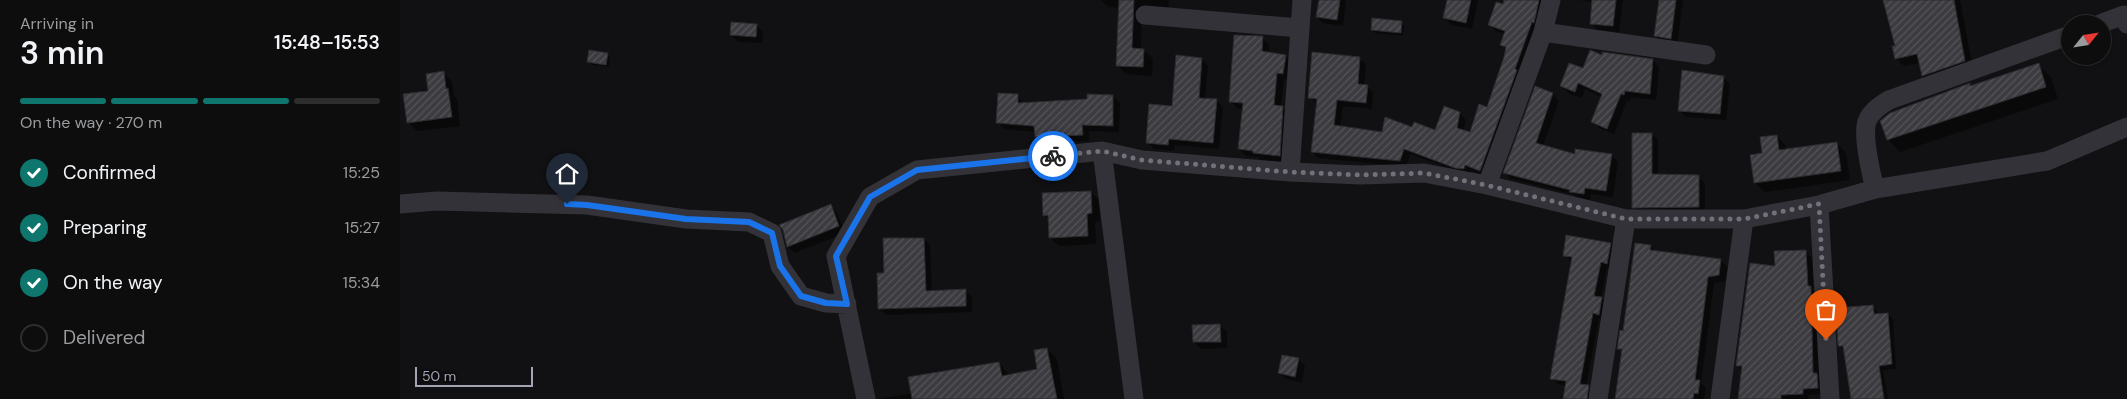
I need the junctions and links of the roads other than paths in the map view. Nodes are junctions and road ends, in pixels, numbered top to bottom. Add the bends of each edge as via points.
1 (1302, 0) edge
2 (1551, 0) edge
3 (1145, 15) dead end
4 (2111, 20) edge
5 (2127, 24) edge
6 (1299, 28) junction
7 (1542, 32) junction
8 (2061, 38) edge
9 (1706, 55) dead end
10 (2127, 127) edge
11 (1102, 151) junction
12 (1290, 172) junction
13 (1486, 185) junction
14 (1875, 189) junction
15 (400, 204) edge
16 (1819, 204) junction
17 (1626, 219) junction
18 (1744, 219) junction
19 (847, 304) junction
20 (866, 399) edge
21 (1134, 399) edge
22 (1598, 399) edge
23 (1720, 399) edge
24 (1830, 399) edge

1 - 6 street
2 - 7 street
3 - 6 street
4 - 5 street via 2124,15
6 - 12 street
7 - 9 street
7 - 13 street
8 - 14 street via 1889,100 1876,108 1866,124
10 - 14 street via 2047,161
11 - 12 street via 1142,160
11 - 19 street via 917,170 870,197 836,256
11 - 21 street
12 - 13 street via 1424,173
13 - 17 street
14 - 16 street
15 - 19 street via 587,205 686,219 749,222 772,233 780,266 801,296 826,303
16 - 18 street
16 - 24 street
17 - 18 street
17 - 22 street
18 - 23 street
19 - 20 street

